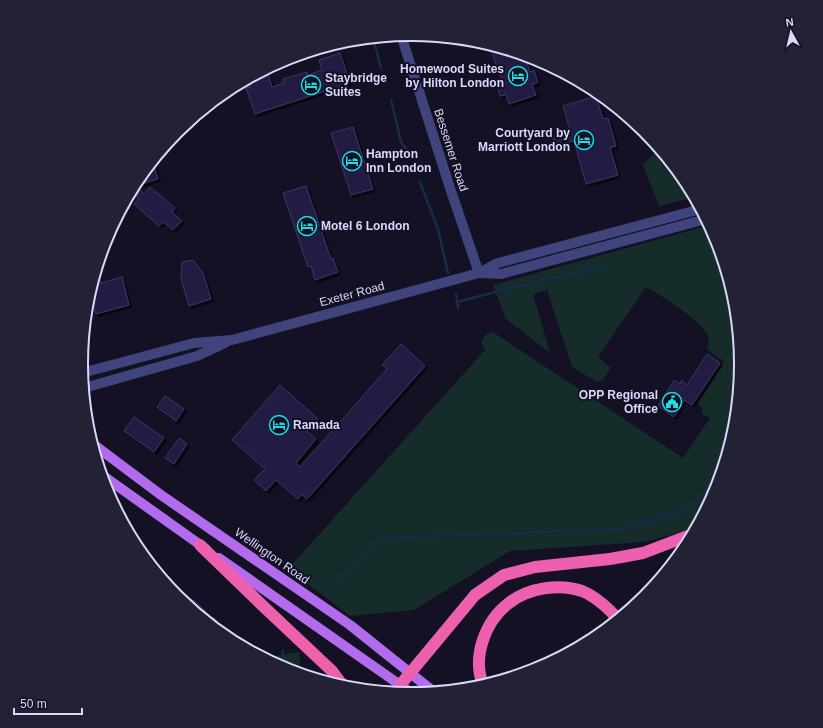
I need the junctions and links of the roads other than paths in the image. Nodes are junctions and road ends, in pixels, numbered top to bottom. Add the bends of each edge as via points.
1 (402, 41) edge
2 (695, 211) edge
3 (701, 220) edge
4 (479, 273) junction
5 (232, 340) junction
6 (88, 371) edge
7 (89, 387) edge
8 (100, 450) edge
9 (111, 481) edge
10 (683, 538) edge
11 (200, 545) junction
12 (614, 615) edge
13 (410, 672) junction
14 (338, 678) edge
15 (482, 679) edge
16 (401, 684) junction
17 (427, 686) edge
18 (404, 687) edge

1 - 4 street, Bessemer Road
2 - 4 street, Exeter Road via 498,263
3 - 4 street, Exeter Road via 501,274
4 - 5 street, Exeter Road
5 - 6 street, Exeter Road via 194,343
5 - 7 street, Exeter Road via 197,356
8 - 13 main road, Wellington Road via 161,495 350,625
9 - 11 main road
10 - 13 highway via 643,553 610,559 535,566 504,575 475,595
11 - 14 highway
11 - 16 main road
12 - 15 highway via 607,606 582,591 553,588 528,592 509,603 489,624 481,645 479,664
13 - 16 highway
13 - 17 main road, Wellington Road
16 - 18 main road

